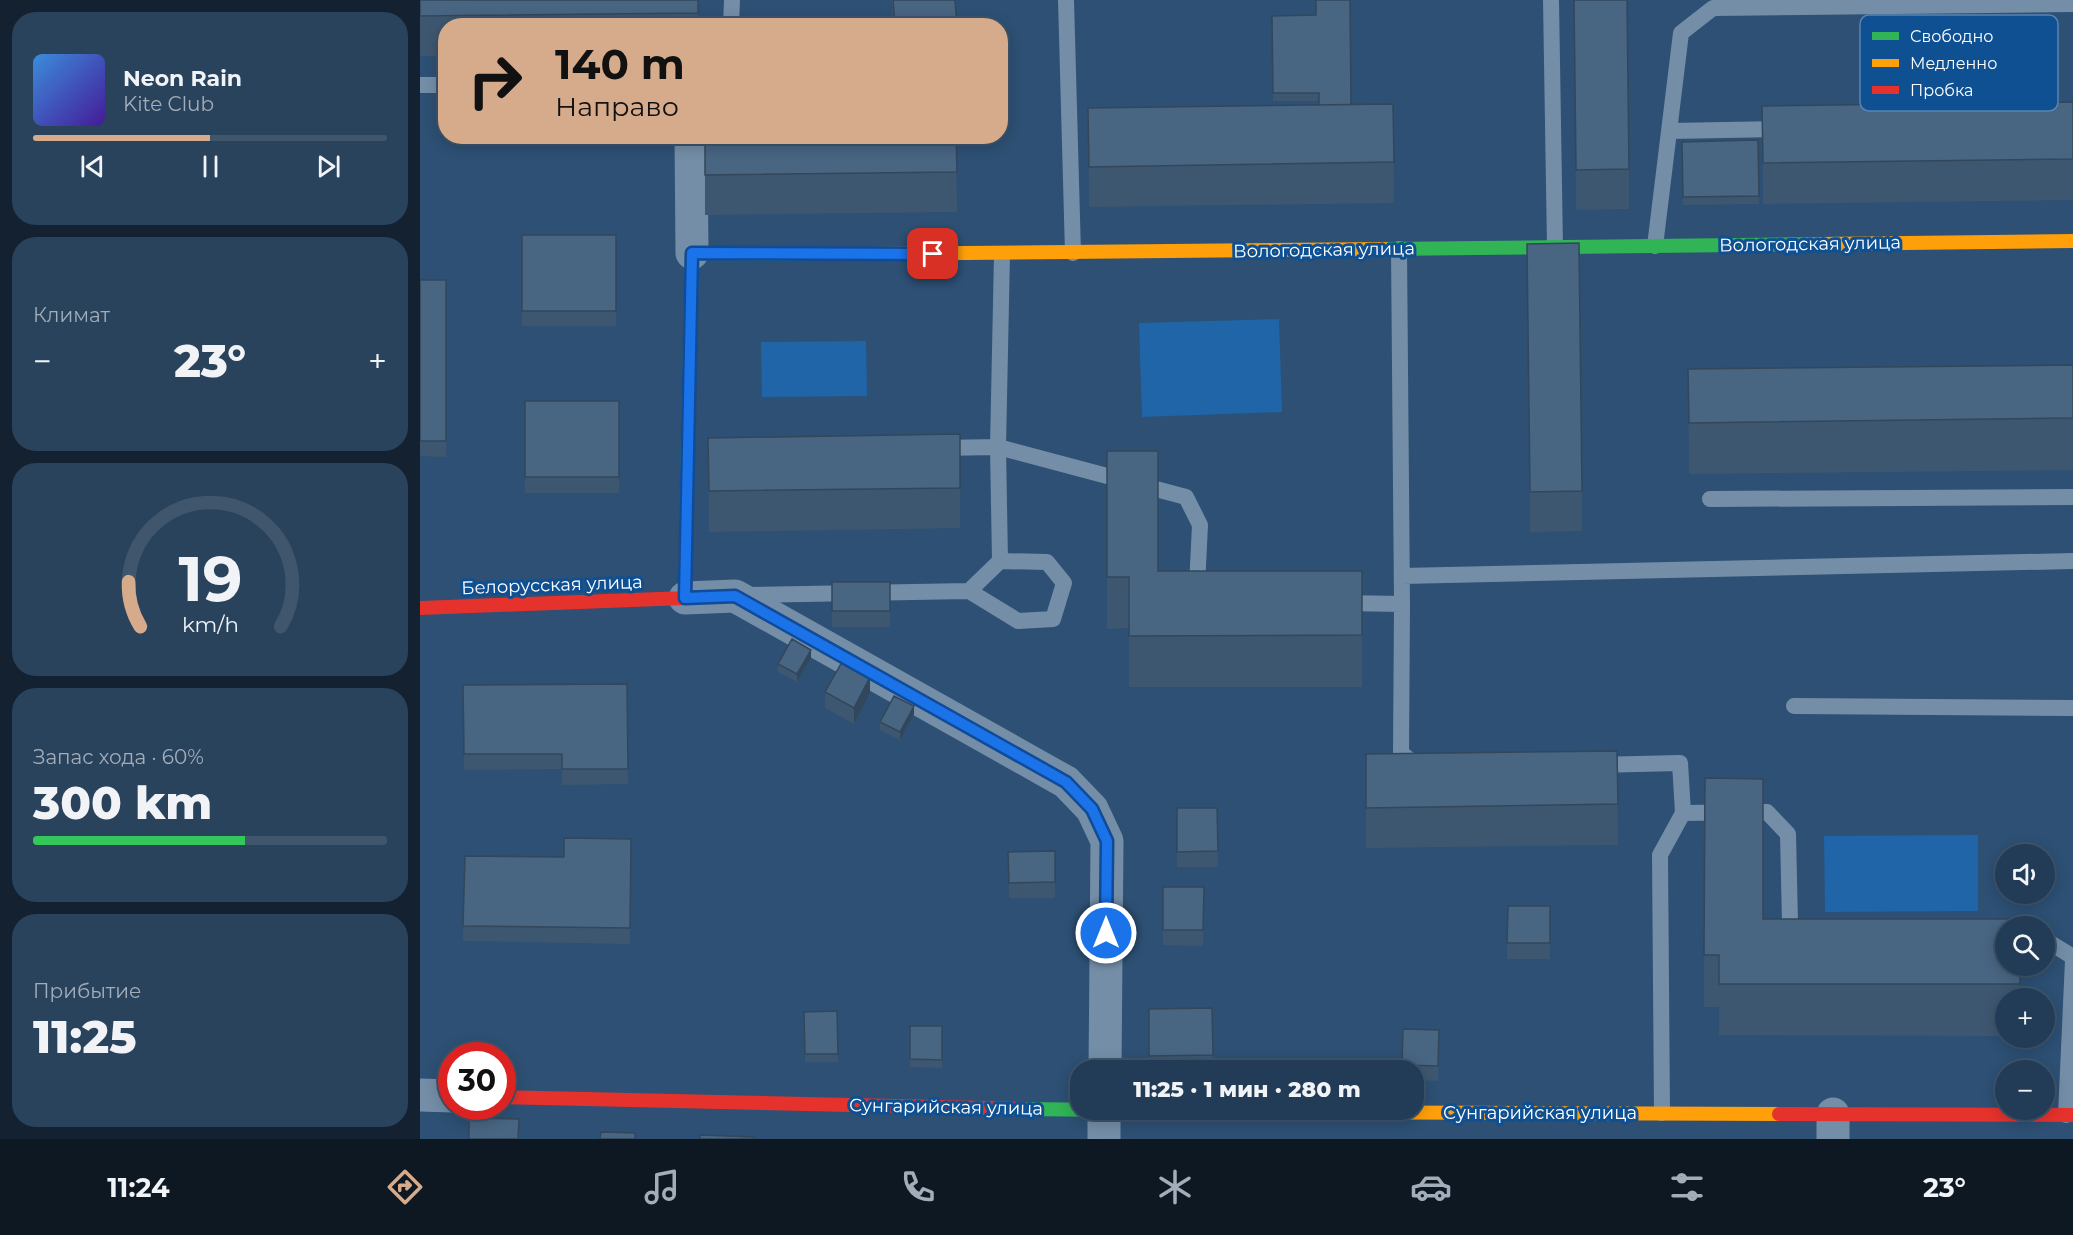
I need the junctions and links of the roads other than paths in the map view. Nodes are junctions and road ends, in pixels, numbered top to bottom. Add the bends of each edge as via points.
1 (732, 0) edge
2 (1066, 0) edge
3 (1551, 0) edge
4 (2073, 4) edge
5 (731, 18) edge
6 (438, 85) edge
7 (420, 86) edge
8 (1800, 128) edge
9 (1669, 131) junction
10 (691, 144) edge
11 (2073, 241) edge
12 (1655, 246) junction
13 (1555, 247) junction
14 (1399, 249) junction
15 (692, 253) junction
16 (1073, 253) junction
17 (1002, 254) junction
18 (998, 447) junction
19 (926, 448) edge
20 (686, 451) junction
21 (710, 451) edge
22 (2073, 497) edge
23 (1710, 499) dead end
24 (1000, 561) junction
25 (2073, 561) edge
26 (1402, 576) junction
27 (969, 591) junction
28 (735, 596) junction
29 (685, 598) junction
30 (1212, 602) edge
31 (1331, 603) edge
32 (1402, 604) junction
33 (420, 608) edge
34 (1794, 706) dead end
35 (2073, 708) edge
36 (1574, 766) edge
37 (1433, 769) edge
38 (1683, 813) junction
39 (1814, 941) edge
40 (2055, 946) edge
41 (2073, 959) edge
42 (1105, 1060) edge
43 (420, 1095) edge
44 (438, 1096) edge
45 (516, 1098) edge
46 (1662, 1113) junction
47 (2070, 1115) edge
48 (1424, 1116) edge
49 (1070, 1119) edge
50 (1833, 1126) edge

1 - 5 lane
2 - 16 lane
3 - 13 lane
4 - 9 lane via 1713,8 1681,33
6 - 7 lane
8 - 9 lane
9 - 12 lane
10 - 15 street
11 - 12 street, Вологодская улица
12 - 13 street, Вологодская улица
13 - 14 street, Вологодская улица
14 - 16 street, Вологодская улица
14 - 26 lane
15 - 17 street, Вологодская улица
15 - 20 street
16 - 17 street, Вологодская улица
17 - 18 lane
18 - 19 lane
18 - 24 lane
18 - 30 lane via 1186,497 1200,525 1197,586
20 - 21 lane
20 - 29 street
22 - 23 lane
24 - 27 lane
24 - 27 lane via 1047,562 1064,583 1053,619 1018,621
25 - 26 lane
26 - 32 lane
27 - 28 lane
28 - 29 street
28 - 42 street via 1066,782 1092,809 1107,841
29 - 33 street, Белорусская улица
31 - 32 lane
32 - 37 lane via 1401,753 1421,769
34 - 35 lane
36 - 38 lane via 1680,764
38 - 39 lane via 1767,812 1788,834 1790,923 1802,941
38 - 46 lane via 1660,855
40 - 41 lane
41 - 47 lane
43 - 44 street
45 - 49 street, Сунгарийская улица
46 - 48 street, Сунгарийская улица
46 - 50 street, Сунгарийская улица
47 - 50 street, Сунгарийская улица

